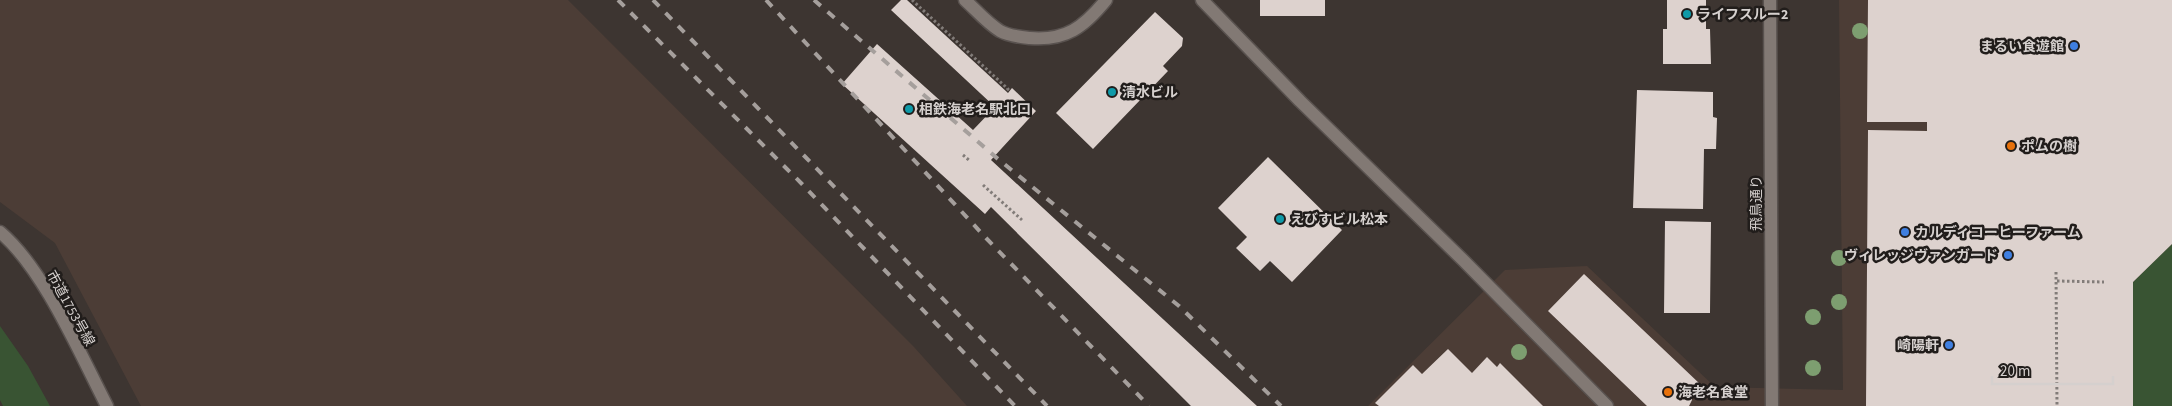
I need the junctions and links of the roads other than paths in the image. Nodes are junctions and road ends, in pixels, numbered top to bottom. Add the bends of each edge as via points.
1 (965, 0) edge
2 (1106, 0) edge
3 (1202, 0) edge
4 (1770, 0) edge
5 (0, 232) edge
6 (107, 406) edge
7 (1607, 406) edge
8 (1772, 406) edge

1 - 2 street via 1002,32 1037,38 1057,37 1076,30
3 - 7 street
4 - 8 street, 飛鳥通り
5 - 6 street, 市道1753号線 via 27,261 52,300

